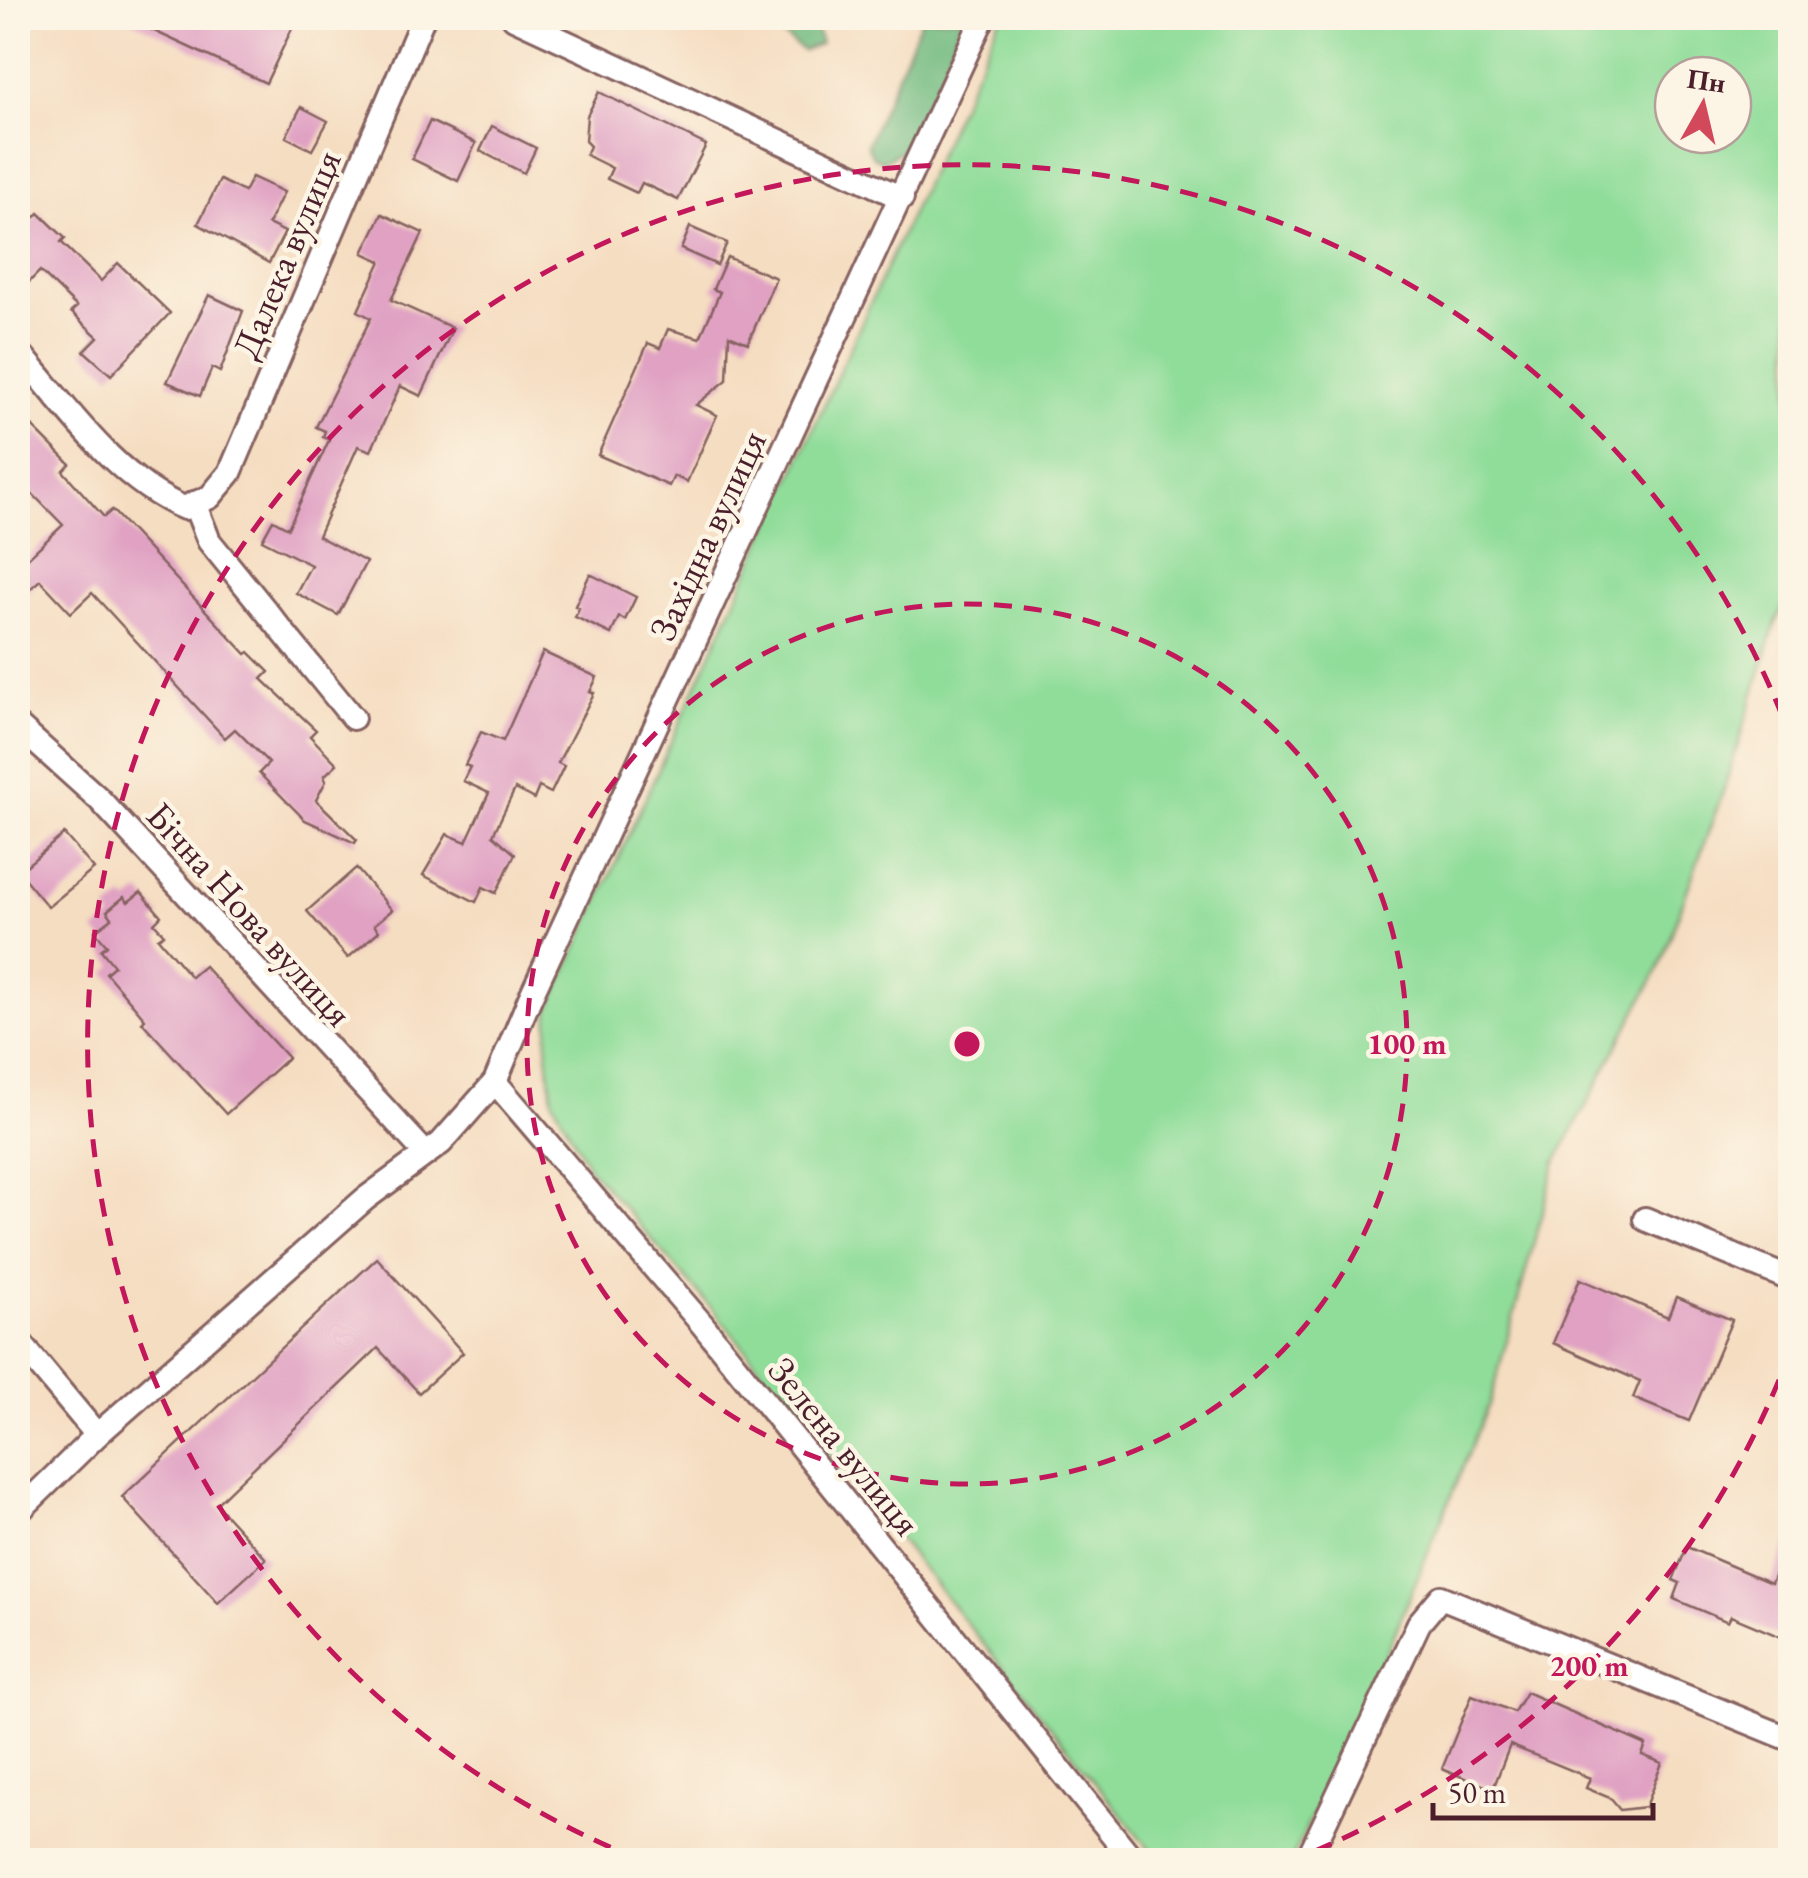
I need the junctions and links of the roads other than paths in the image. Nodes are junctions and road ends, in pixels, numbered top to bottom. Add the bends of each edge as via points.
1 (423, 18) edge
2 (514, 18) edge
3 (983, 18) edge
4 (902, 198) junction
5 (18, 351) edge
6 (194, 503) junction
7 (353, 718) dead end
8 (18, 726) edge
9 (495, 1082) junction
10 (426, 1154) junction
11 (1645, 1218) dead end
12 (1790, 1279) edge
13 (18, 1340) edge
14 (96, 1435) junction
15 (18, 1512) edge
16 (1790, 1738) edge
17 (1132, 1860) edge
18 (1307, 1860) edge

1 - 6 street, Далека вулиця via 230,473 210,497
2 - 4 street
3 - 4 street, Західна вулиця
4 - 9 street, Західна вулиця
5 - 6 street via 125,472 184,508
6 - 7 street via 209,541
8 - 10 street, Бічна Нова вулиця via 99,799
9 - 10 street
9 - 17 street, Зелена вулиця via 702,1324
10 - 14 street via 365,1198
11 - 12 street
13 - 14 street
14 - 15 street
16 - 18 street via 1441,1597 1419,1623

